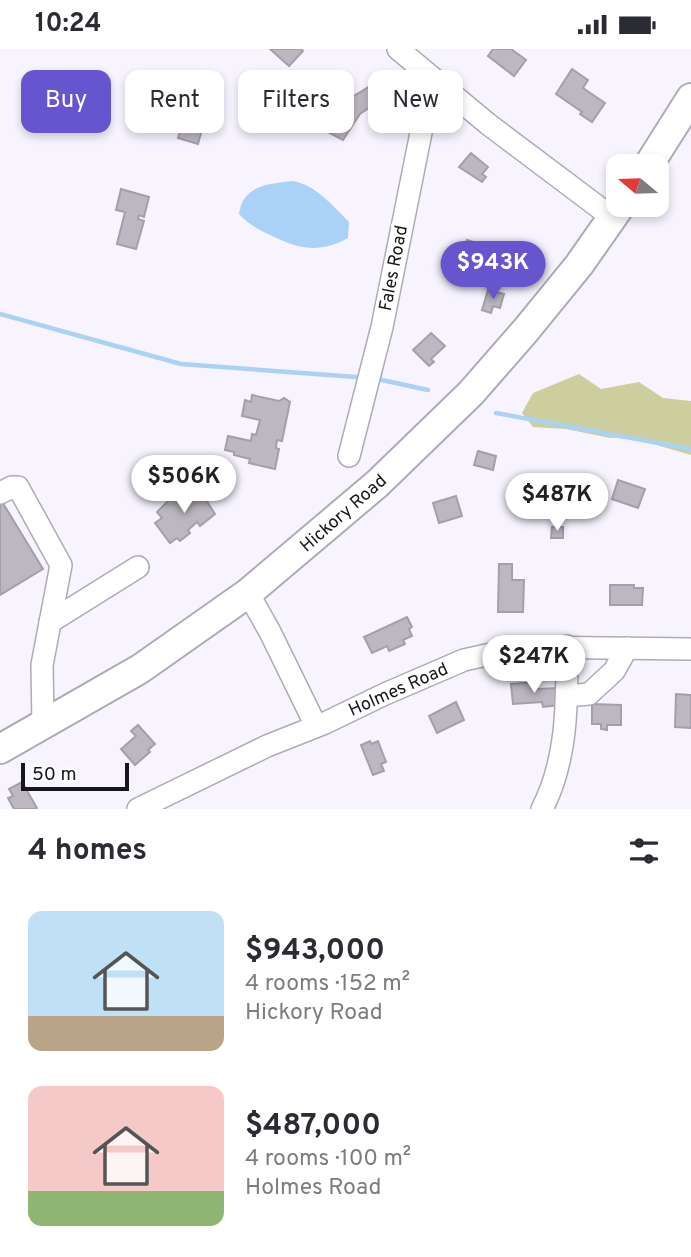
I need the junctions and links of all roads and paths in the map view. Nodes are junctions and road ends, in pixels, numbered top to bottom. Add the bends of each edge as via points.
1 (398, 49) edge
2 (423, 70) edge
3 (691, 98) edge
4 (463, 100) edge
5 (421, 133) edge
6 (656, 154) edge
7 (606, 204) edge
8 (613, 217) edge
9 (349, 456) dead end
10 (0, 493) edge
11 (138, 566) dead end
12 (248, 593) junction
13 (50, 622) junction
14 (567, 646) junction
15 (627, 647) junction
16 (691, 649) edge
17 (567, 696) junction
18 (43, 724) junction
19 (316, 726) junction
20 (0, 749) edge
21 (138, 809) edge
22 (542, 809) edge

1 - 2 street
3 - 6 main road
4 - 7 street
5 - 9 street, Fales Road via 382,327
8 - 12 main road, Hickory Road via 471,393 377,484
10 - 13 street via 18,487 61,565
11 - 13 street
12 - 18 main road, Hickory Road via 140,669
12 - 19 street
13 - 18 street via 42,665
14 - 15 street, Holmes Road
14 - 17 street
14 - 19 street, Holmes Road via 523,646 464,660
15 - 16 street, Holmes Road
15 - 17 street via 614,671 589,694
17 - 22 street via 557,769
18 - 20 main road, Hickory Road
19 - 21 street, Holmes Road

